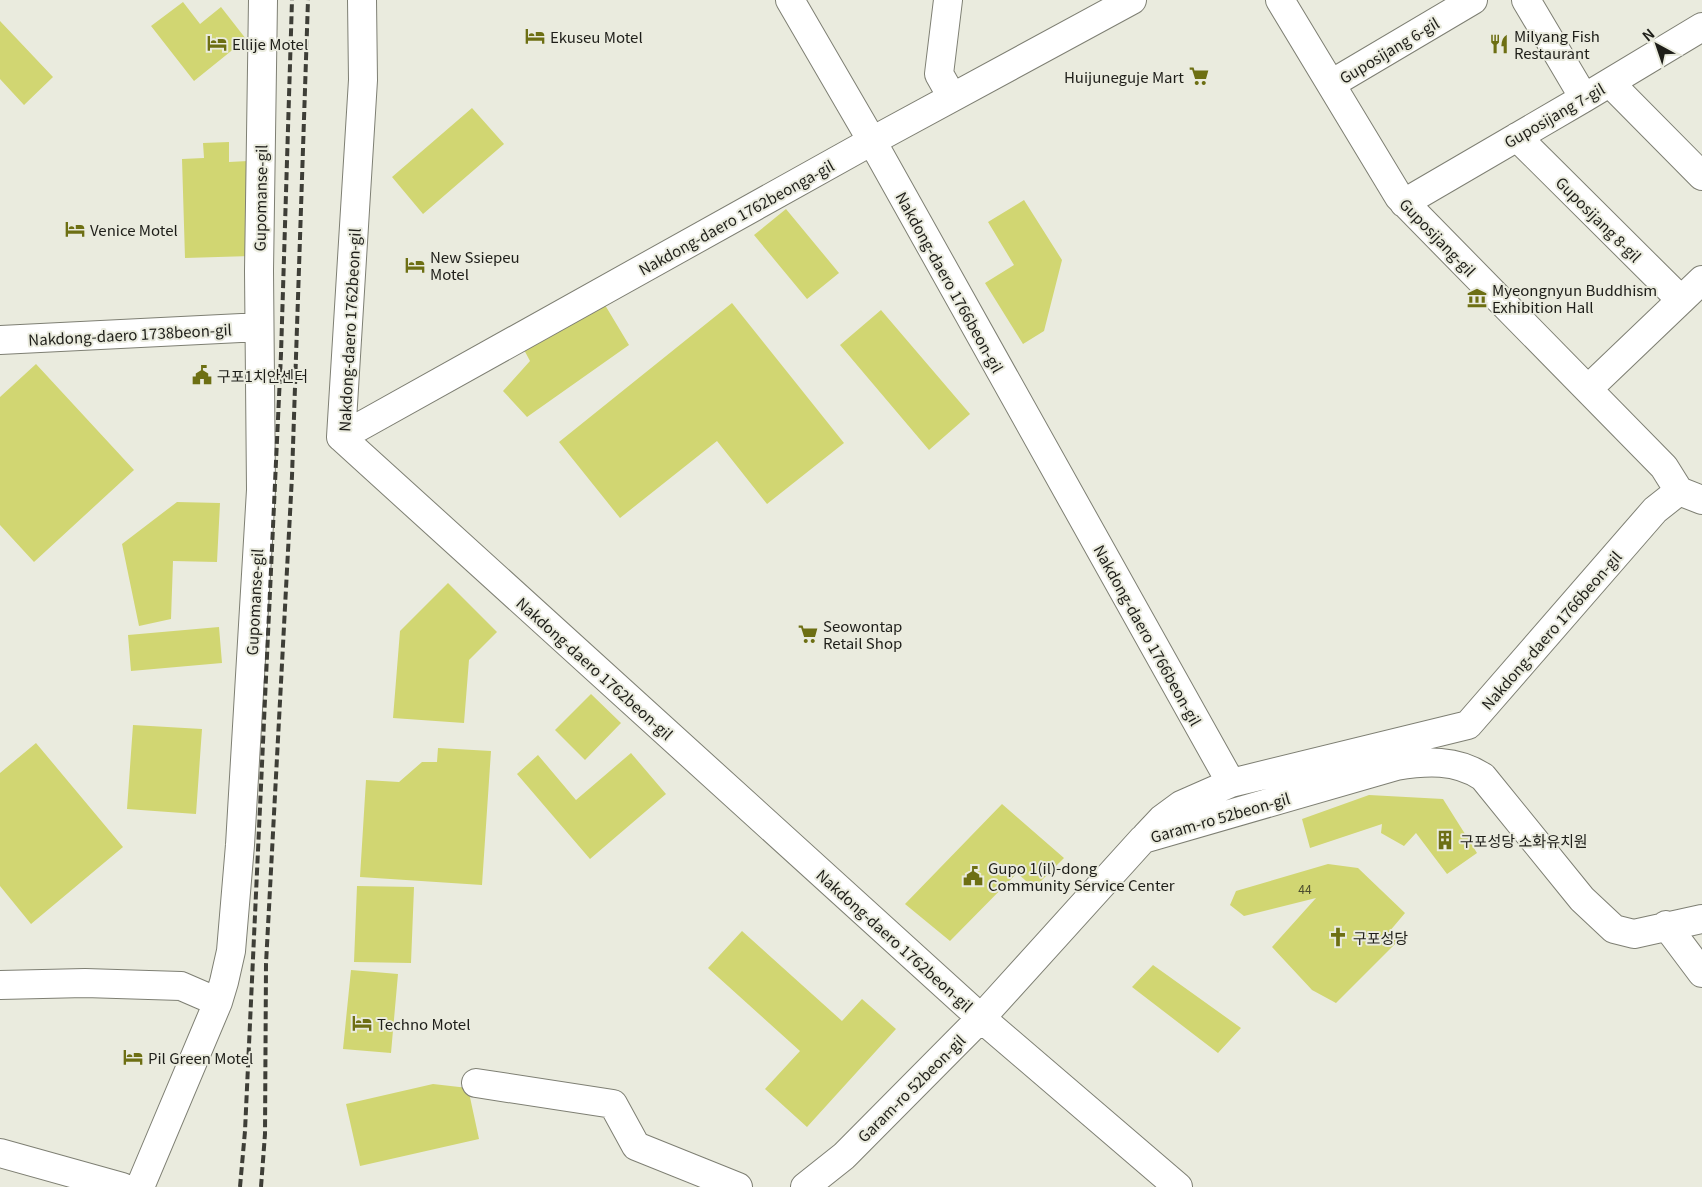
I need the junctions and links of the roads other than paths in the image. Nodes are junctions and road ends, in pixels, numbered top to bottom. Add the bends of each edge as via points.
1 (263, 0) edge
2 (362, 0) edge
3 (790, 0) edge
4 (948, 0) edge
5 (1132, 0) edge
6 (1280, 0) edge
7 (1473, 0) edge
8 (1526, 0) edge
9 (1702, 27) edge
10 (1610, 83) junction
11 (1331, 84) junction
12 (952, 97) junction
13 (1584, 98) junction
14 (1517, 137) junction
15 (872, 141) junction
16 (1702, 176) edge
17 (1404, 203) junction
18 (1702, 280) edge
19 (1681, 300) junction
20 (259, 327) junction
21 (0, 340) edge
22 (1588, 389) junction
23 (341, 437) junction
24 (1690, 496) edge
25 (1231, 784) junction
26 (1143, 839) junction
27 (1702, 919) edge
28 (1666, 926) junction
29 (1702, 973) edge
30 (2, 992) edge
31 (218, 1002) junction
32 (981, 1018) junction
33 (476, 1083) dead end
34 (0, 1153) edge
35 (844, 1156) junction
36 (122, 1187) edge
37 (140, 1187) edge
38 (738, 1187) edge
39 (805, 1187) edge
40 (834, 1187) edge
41 (1178, 1187) edge

1 - 20 street, Gupomanse-gil
2 - 23 street, Nakdong-daero 1762beon-gil via 363,80
3 - 15 street, Nakdong-daero 1766beon-gil
4 - 12 street via 939,74
5 - 12 street, Nakdong-daero 1762beonga-gil
6 - 11 street, Guposijang-gil
7 - 11 street, Guposijang 6-gil
8 - 13 street
9 - 10 street, Guposijang 7-gil
10 - 13 street, Guposijang 7-gil
10 - 16 street
11 - 17 street, Guposijang-gil
12 - 15 street, Nakdong-daero 1762beonga-gil
13 - 14 street, Guposijang 7-gil
14 - 17 street, Guposijang 7-gil
14 - 19 street, Guposijang 8-gil
15 - 23 street, Nakdong-daero 1762beonga-gil
15 - 25 street, Nakdong-daero 1766beon-gil
17 - 22 street, Guposijang-gil
18 - 19 street
19 - 22 street
20 - 21 street, Nakdong-daero 1738beon-gil
20 - 31 street, Gupomanse-gil via 261,490 240,845 231,951
22 - 24 street, Guposijang-gil
23 - 32 street, Nakdong-daero 1762beon-gil
24 - 25 street, Nakdong-daero 1766beon-gil via 1655,510 1468,725
25 - 26 street via 1181,805
26 - 28 street, Garam-ro 52beon-gil via 1396,766 1443,762 1473,770 1483,777 1582,899 1614,929 1634,934
26 - 32 street, Garam-ro 52beon-gil
27 - 28 street, Garam-ro 52beon-gil
28 - 29 street
30 - 31 street via 85,983 181,986
31 - 37 street, Gupomanse-gil
32 - 35 street, Garam-ro 52beon-gil
32 - 41 street, Nakdong-daero 1762beon-gil
33 - 38 street via 612,1104 636,1146
34 - 36 street
35 - 39 street, Garam-ro 52beon-gil
35 - 40 street

